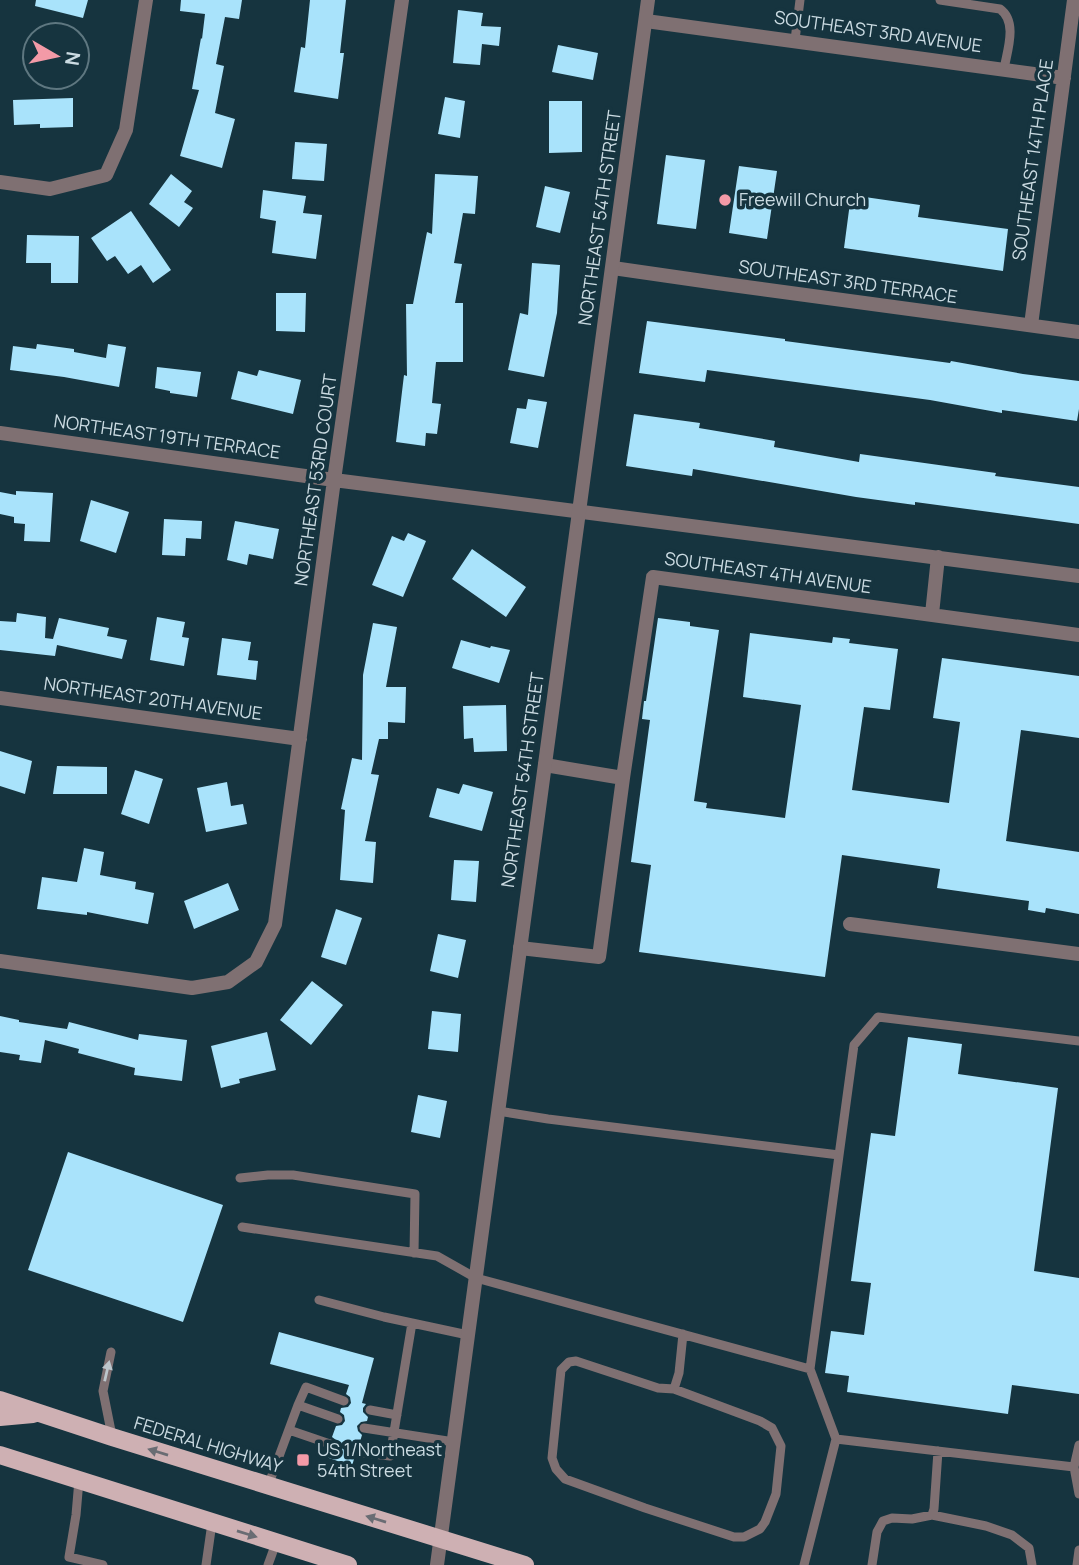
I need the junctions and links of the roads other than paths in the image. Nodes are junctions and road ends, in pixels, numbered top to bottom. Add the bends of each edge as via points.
1 (145, 0) edge
2 (402, 0) edge
3 (648, 0) edge
4 (800, 0) edge
5 (940, 0) edge
6 (1074, 0) edge
7 (646, 20) junction
8 (794, 40) junction
9 (1004, 69) junction
10 (1064, 78) junction
11 (0, 182) edge
12 (613, 268) junction
13 (1031, 326) junction
14 (1079, 332) edge
15 (0, 433) edge
16 (334, 480) junction
17 (579, 511) junction
18 (938, 558) junction
19 (1079, 576) edge
20 (932, 614) junction
21 (1079, 635) edge
22 (0, 698) edge
23 (300, 739) junction
24 (545, 765) junction
25 (623, 778) junction
26 (850, 924) dead end
27 (520, 948) junction
28 (1079, 954) edge
29 (0, 961) edge
30 (1079, 1041) edge
31 (499, 1111) junction
32 (839, 1155) junction
33 (240, 1178) dead end
34 (242, 1227) dead end
35 (414, 1253) junction
36 (476, 1278) junction
37 (319, 1300) dead end
38 (412, 1323) junction
39 (683, 1334) junction
40 (468, 1335) junction
41 (111, 1352) dead end
42 (810, 1369) junction
43 (674, 1388) junction
44 (0, 1400) edge
45 (344, 1401) dead end
46 (298, 1405) junction
47 (370, 1410) dead end
48 (43, 1414) junction
49 (397, 1415) junction
50 (0, 1417) edge
51 (338, 1419) dead end
52 (364, 1428) dead end
53 (289, 1430) junction
54 (394, 1433) junction
55 (112, 1437) junction
56 (836, 1439) junction
57 (454, 1442) junction
58 (330, 1444) dead end
59 (1079, 1445) edge
60 (938, 1451) junction
61 (356, 1452) dead end
62 (0, 1455) edge
63 (1074, 1467) junction
64 (79, 1480) junction
65 (268, 1486) junction
66 (1079, 1494) edge
67 (932, 1515) junction
68 (212, 1522) junction
69 (441, 1539) junction
70 (276, 1543) junction
71 (1079, 1550) edge
72 (68, 1561) edge
73 (103, 1565) edge
74 (206, 1565) edge
75 (268, 1565) edge
76 (348, 1565) edge
77 (438, 1565) edge
78 (525, 1565) edge
79 (804, 1565) edge
80 (872, 1565) edge
81 (1032, 1565) edge
82 (1077, 1565) edge

1 - 11 street via 126,130 106,175 50,189
2 - 16 street, NORTHEAST 53RD COURT
3 - 7 street, NORTHEAST 54TH STREET
4 - 8 lane
5 - 9 lane via 1000,9 1006,14 1010,21
6 - 10 street, SOUTHEAST 14TH PLACE
7 - 8 street, SOUTHEAST 3RD AVENUE
7 - 12 street, NORTHEAST 54TH STREET
8 - 9 street, SOUTHEAST 3RD AVENUE
9 - 10 street, SOUTHEAST 3RD AVENUE
10 - 13 street, SOUTHEAST 14TH PLACE
12 - 13 street, SOUTHEAST 3RD TERRACE
12 - 17 street, NORTHEAST 54TH STREET
13 - 14 street, SOUTHEAST 3RD TERRACE
15 - 16 street, NORTHEAST 19TH TERRACE
16 - 17 street, NORTHEAST 19TH TERRACE
16 - 23 street, NORTHEAST 53RD COURT
17 - 18 street, SOUTHEAST 4TH AVENUE
17 - 24 street, NORTHEAST 54TH STREET
18 - 19 street, SOUTHEAST 4TH AVENUE
18 - 20 street
20 - 21 street, SOUTHEAST 4TH AVENUE
20 - 25 street, SOUTHEAST 4TH AVENUE via 653,577
22 - 23 street, NORTHEAST 20TH AVENUE
23 - 29 street, NORTHEAST 53RD COURT via 275,925 256,962 228,982 192,988
24 - 25 street
24 - 27 street, NORTHEAST 54TH STREET
25 - 27 street via 599,957
26 - 28 street
27 - 31 street, NORTHEAST 54TH STREET
30 - 32 lane via 878,1017 854,1045
31 - 32 lane
31 - 36 street, NORTHEAST 54TH STREET
32 - 42 lane
33 - 35 lane via 293,1175 415,1194
34 - 35 lane
35 - 36 lane via 437,1256
36 - 39 lane
36 - 40 street, NORTHEAST 54TH STREET
37 - 38 lane
38 - 40 lane
38 - 49 lane
39 - 42 lane
39 - 43 lane
40 - 57 street, NORTHEAST 54TH STREET
55 -> 41 lane via 103,1391
42 - 56 lane
43 - 43 lane via 658,1388 569,1362 561,1370 552,1458 556,1469 565,1479 734,1537 760,1529 776,1494 781,1446 772,1428
44 - 48 main road, FEDERAL HIGHWAY
45 - 46 lane via 306,1387
46 - 51 lane
46 - 53 lane
47 - 49 lane
48 - 50 main road
48 - 55 main road, FEDERAL HIGHWAY
49 - 54 lane
52 - 54 lane
53 - 58 lane
53 - 65 lane
54 - 57 lane
54 - 61 lane via 390,1456
65 -> 55 main road, FEDERAL HIGHWAY
56 - 60 lane
56 - 79 lane
57 - 69 street, NORTHEAST 54TH STREET
59 - 63 lane
60 - 63 lane
60 - 67 lane
62 - 64 main road
63 - 66 lane
64 - 68 main road
64 - 72 lane
69 -> 65 main road, FEDERAL HIGHWAY
67 - 80 lane via 883,1521
67 - 81 lane via 1012,1535 1029,1548
68 -> 70 main road
68 - 74 lane
69 - 77 street, NORTHEAST 54TH STREET
69 - 78 main road, FEDERAL HIGHWAY
70 - 75 lane
70 - 76 main road
71 - 82 lane
72 - 73 lane

